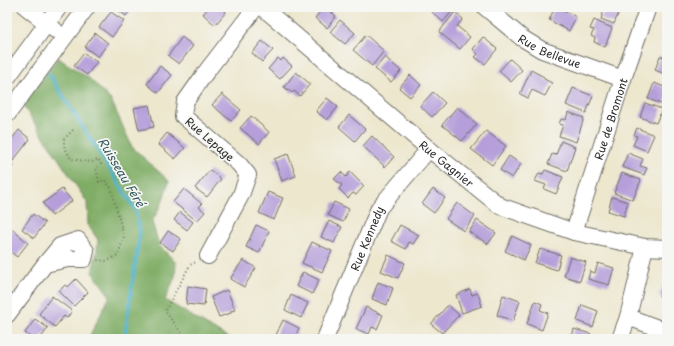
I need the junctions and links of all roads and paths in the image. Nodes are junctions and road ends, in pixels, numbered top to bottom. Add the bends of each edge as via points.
1 (26, 7) edge
2 (59, 7) edge
3 (87, 7) edge
4 (256, 7) edge
5 (262, 7) edge
6 (485, 7) edge
7 (648, 7) edge
8 (47, 23) junction
9 (64, 37) junction
10 (7, 78) edge
11 (623, 79) junction
12 (7, 115) edge
13 (73, 130) dead end
14 (429, 149) junction
15 (574, 232) junction
16 (645, 247) junction
17 (667, 248) edge
18 (208, 256) joint
19 (84, 259) joint
20 (7, 315) edge
21 (628, 317) junction
22 (186, 339) edge
23 (325, 339) edge
24 (620, 339) edge
25 (666, 339) edge

1 - 8 street
2 - 8 street
3 - 9 street
4 - 18 street, Rue Lepage via 184,102 183,116 239,164 248,175 241,195
5 - 14 street, Rue Gagnier
6 - 11 street, Rue Bellevue via 522,38 542,50
7 - 11 street, Rue de Bromont
8 - 9 street
8 - 10 street
9 - 12 street
11 - 15 street, Rue de Bromont
13 - 19 path via 64,138 64,146 71,159 92,162 98,159 101,164 96,168 99,182 105,180 111,188 124,237 118,255 107,261
14 - 15 street, Rue Gagnier via 500,206
14 - 23 street, Rue Kennedy via 379,208
15 - 16 street, Rue Gagnier
16 - 17 street, Rue Gagnier
16 - 21 street
18 - 22 path via 190,265 165,311
19 - 20 street via 68,259 45,264
21 - 24 street
21 - 25 street via 655,327

